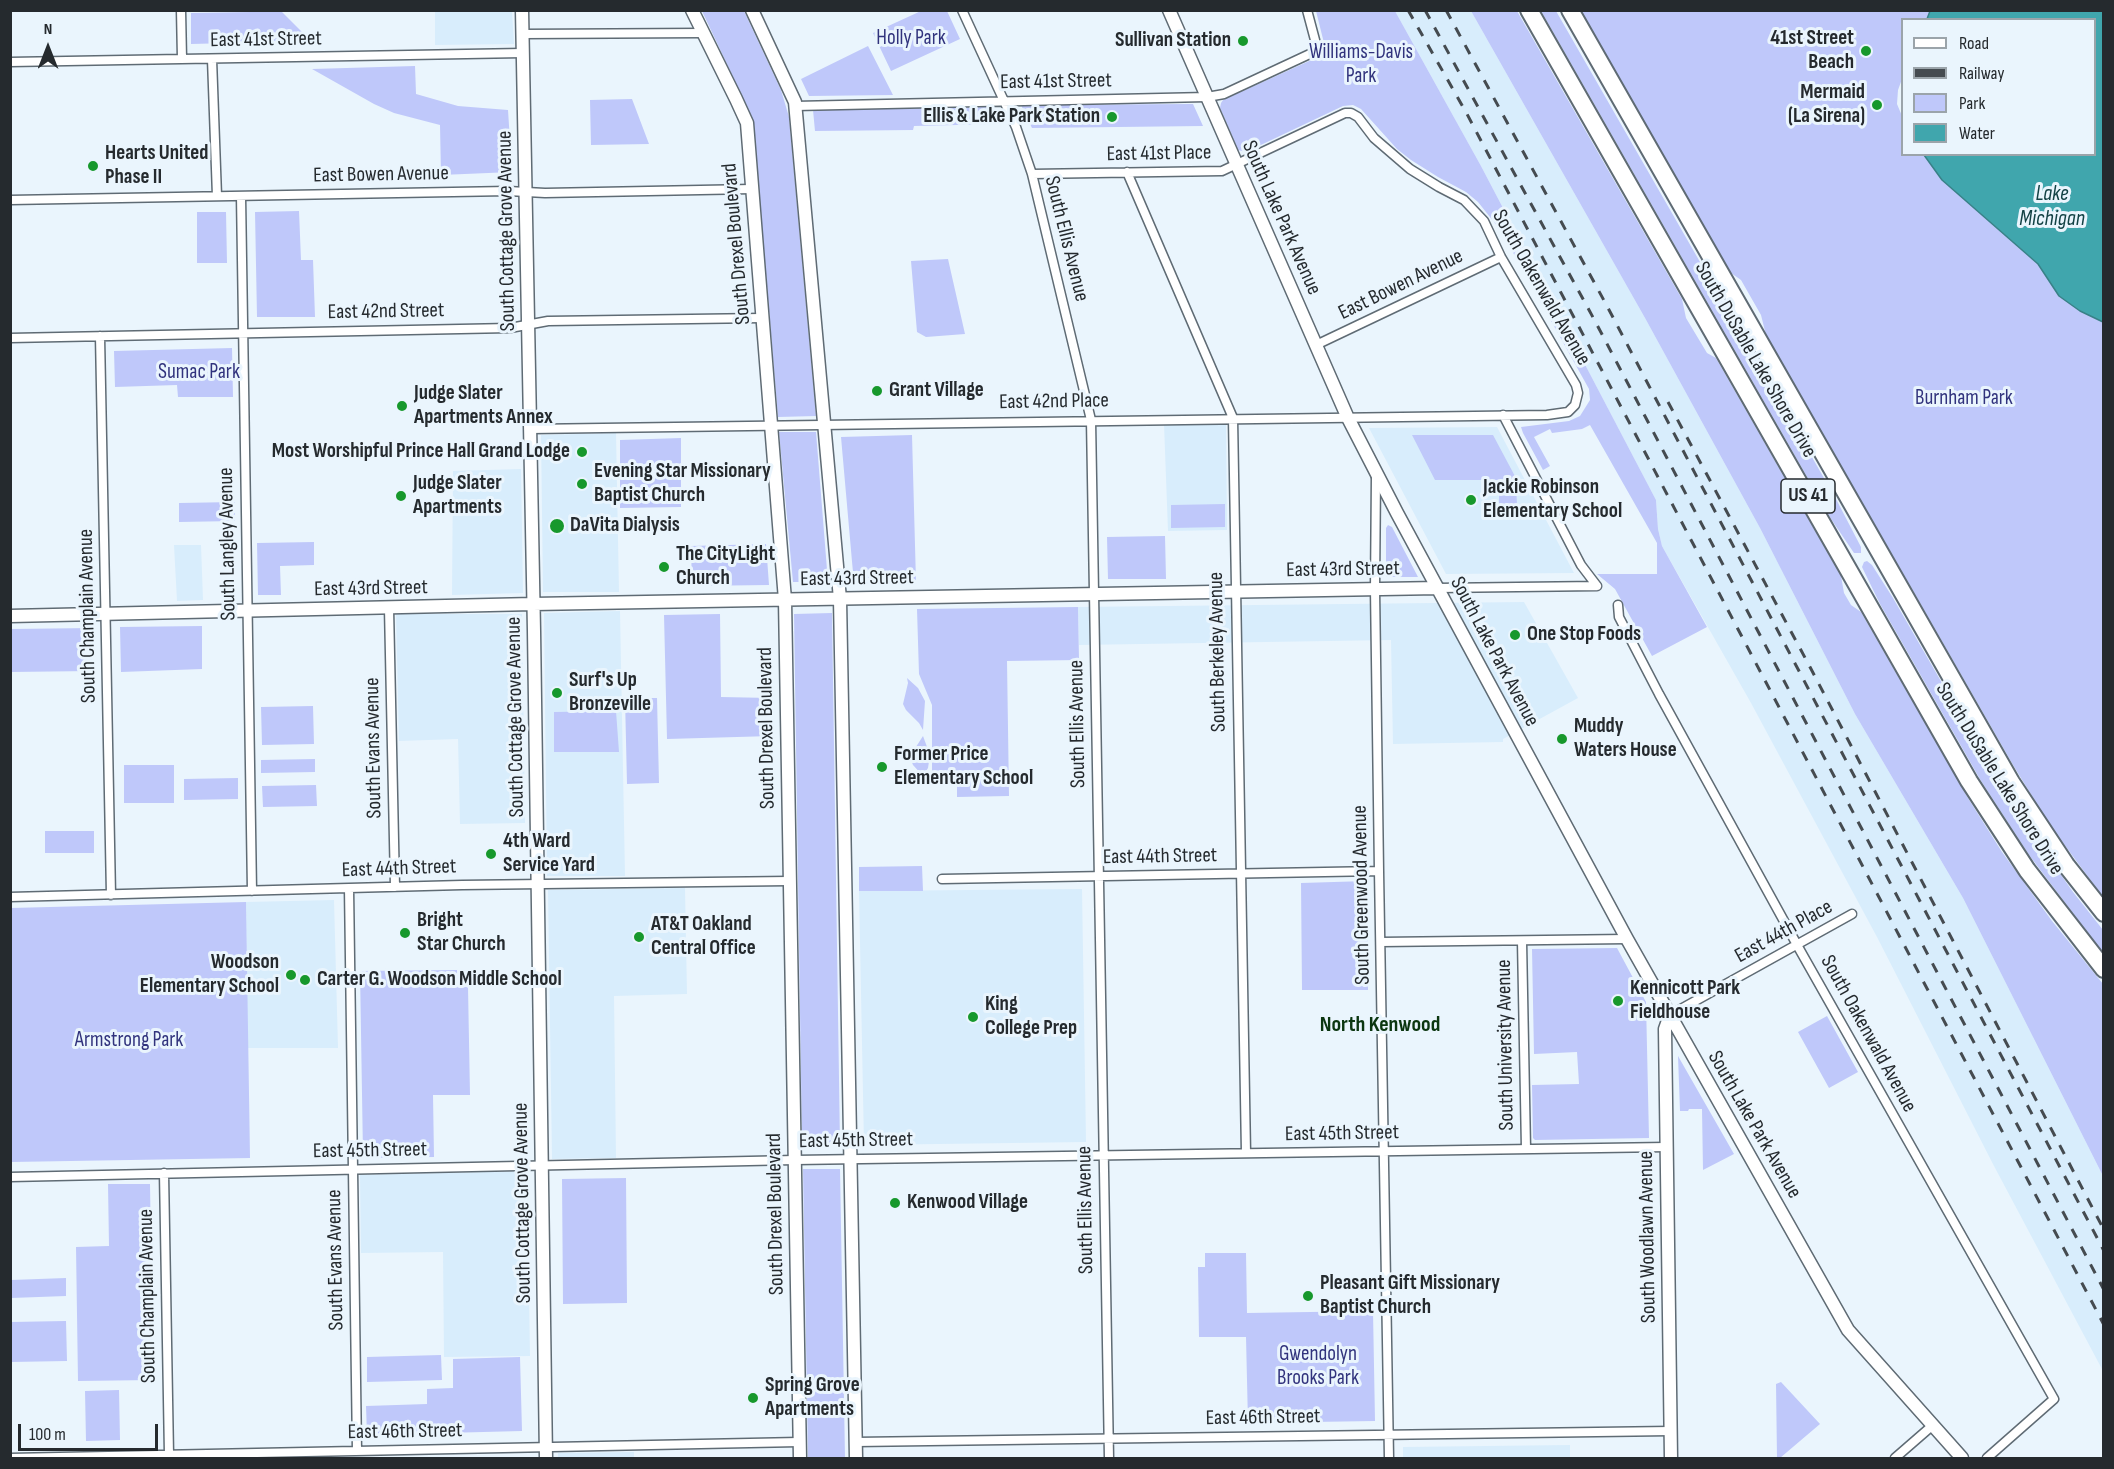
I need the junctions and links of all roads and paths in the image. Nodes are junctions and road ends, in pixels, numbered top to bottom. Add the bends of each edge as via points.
1 (182, 10) edge
2 (522, 10) edge
3 (692, 10) edge
4 (752, 10) edge
5 (962, 10) edge
6 (1169, 10) edge
7 (1307, 10) edge
8 (1529, 10) edge
9 (1570, 10) edge
10 (703, 33) junction
11 (523, 34) junction
12 (523, 53) junction
13 (182, 59) junction
14 (212, 59) junction
15 (10, 63) edge
16 (1207, 98) junction
17 (1003, 101) junction
18 (795, 106) junction
19 (1345, 113) joint
20 (1236, 164) junction
21 (1127, 172) junction
22 (1032, 174) junction
23 (752, 189) junction
24 (526, 192) junction
25 (217, 196) junction
26 (241, 196) junction
27 (10, 200) edge
28 (1501, 257) junction
29 (762, 318) junction
30 (528, 324) junction
31 (243, 333) junction
32 (100, 336) junction
33 (10, 338) edge
34 (1316, 345) junction
35 (1575, 405) joint
36 (1503, 415) junction
37 (1347, 416) junction
38 (1233, 418) junction
39 (1091, 420) junction
40 (825, 424) junction
41 (770, 425) junction
42 (530, 429) junction
43 (1376, 475) junction
44 (1437, 588) junction
45 (1376, 589) junction
46 (1235, 592) junction
47 (1094, 594) junction
48 (840, 599) junction
49 (785, 600) junction
50 (533, 604) junction
51 (1618, 604) dead end
52 (389, 608) junction
53 (248, 611) junction
54 (106, 614) junction
55 (10, 616) edge
56 (1379, 871) junction
57 (1240, 873) junction
58 (1099, 876) junction
59 (942, 879) dead end
60 (789, 881) junction
61 (538, 884) junction
62 (395, 887) junction
63 (349, 888) junction
64 (252, 891) junction
65 (111, 895) junction
66 (10, 897) edge
67 (2103, 913) edge
68 (1852, 914) dead end
69 (1627, 939) junction
70 (1522, 941) junction
71 (1381, 942) junction
72 (1797, 945) junction
73 (2103, 969) edge
74 (1670, 1016) junction
75 (1667, 1147) junction
76 (1526, 1149) junction
77 (1385, 1151) junction
78 (1246, 1154) junction
79 (1104, 1156) junction
80 (851, 1159) junction
81 (795, 1160) junction
82 (542, 1166) junction
83 (353, 1169) junction
84 (164, 1173) junction
85 (10, 1176) edge
86 (1933, 1425) junction
87 (1671, 1431) junction
88 (1389, 1435) junction
89 (1108, 1438) junction
90 (799, 1442) junction
91 (855, 1442) junction
92 (357, 1451) junction
93 (546, 1453) edge
94 (404, 1454) edge
95 (169, 1455) junction
96 (266, 1456) edge
97 (124, 1457) edge
98 (10, 1458) edge
99 (800, 1458) edge
100 (856, 1458) edge
101 (1109, 1458) edge
102 (1389, 1458) edge
103 (1671, 1458) edge
104 (1895, 1458) edge
105 (1962, 1458) edge
106 (1987, 1458) edge

1 - 13 street
2 - 11 street, South Cottage Grove Avenue
3 - 10 street, South Drexel Boulevard
4 - 18 street
5 - 17 street, South Ellis Avenue
6 - 16 street, South Lake Park Avenue
7 - 16 street, East 41st Street via 1316,45 1314,52 1224,94
8 - 73 highway, South DuSable Lake Shore Drive / US 41 via 1970,781 2027,870
9 - 67 highway, South DuSable Lake Shore Drive / US 41 via 2011,782
10 - 11 street
10 - 23 street, South Drexel Boulevard via 747,123
11 - 12 street, South Cottage Grove Avenue
12 - 14 street, East 41st Street
12 - 24 street, South Cottage Grove Avenue
13 - 14 street, East 41st Street
13 - 15 street, East 41st Street
14 - 25 street
16 - 17 street, East 41st Street
16 - 20 street, South Lake Park Avenue
17 - 18 street, East 41st Street
17 - 22 street, South Ellis Avenue
18 - 40 street
19 - 20 street, East 41st Place
19 - 28 street, South Oakenwald Avenue via 1358,117 1374,138 1410,169 1464,200 1484,221
20 - 21 street, East 41st Place via 1221,171
20 - 34 street, South Lake Park Avenue
21 - 22 street, East 41st Place
21 - 38 street, South Berkeley Avenue
22 - 39 street, South Ellis Avenue
23 - 24 street, East Bowen Avenue
23 - 29 street, South Drexel Boulevard
24 - 26 street, East Bowen Avenue
24 - 30 street, South Cottage Grove Avenue
25 - 26 street, East Bowen Avenue
25 - 27 street, East Bowen Avenue
26 - 31 street, South Langley Avenue
28 - 34 street, East Bowen Avenue
28 - 35 street, South Oakenwald Avenue via 1576,385
29 - 30 street, East 42nd Street
29 - 41 street, South Drexel Boulevard
30 - 31 street, East 42nd Street via 510,328
30 - 42 street, South Cottage Grove Avenue
31 - 32 street, East 42nd Street
31 - 53 street, South Langley Avenue
32 - 33 street, East 42nd Street
32 - 54 street, South Champlain Avenue
34 - 37 street, South Lake Park Avenue
35 - 36 street, East 42nd Place via 1562,414
36 - 37 street, East 42nd Place
36 - 44 street, East 43rd Street via 1581,565 1597,586
37 - 38 street, East 42nd Place
37 - 43 street, South Lake Park Avenue
38 - 39 street, East 42nd Place
38 - 46 street, South Berkeley Avenue
39 - 40 street, East 42nd Place
39 - 47 street, South Ellis Avenue
40 - 41 street, East 42nd Place
40 - 48 street
41 - 42 street, East 42nd Place
41 - 49 street, South Drexel Boulevard
42 - 50 street, South Cottage Grove Avenue
43 - 44 street, South Lake Park Avenue
43 - 45 street, South Greenwood Avenue
44 - 45 street, East 43rd Street
44 - 69 street, South Lake Park Avenue
45 - 46 street, East 43rd Street
45 - 56 street, South Greenwood Avenue
46 - 47 street, East 43rd Street
46 - 57 street, South Berkeley Avenue
47 - 48 street, East 43rd Street
47 - 58 street, South Ellis Avenue
48 - 49 street, East 43rd Street
48 - 80 street
49 - 50 street, East 43rd Street
49 - 60 street, South Drexel Boulevard
50 - 52 street, East 43rd Street
50 - 61 street, South Cottage Grove Avenue
51 - 72 street, South Oakenwald Avenue via 1619,617 1659,694
52 - 53 street, East 43rd Street
52 - 62 street, South Evans Avenue
53 - 54 street, East 43rd Street
53 - 64 street, South Langley Avenue
54 - 55 street, East 43rd Street
54 - 65 street, South Champlain Avenue
56 - 57 street, East 44th Street
56 - 71 street, South Greenwood Avenue
57 - 58 street, East 44th Street
57 - 78 street, South Berkeley Avenue
58 - 59 street, East 44th Street
58 - 79 street, South Ellis Avenue
60 - 61 street, East 44th Street
60 - 81 street, South Drexel Boulevard
61 - 62 street, East 44th Street
61 - 82 street, South Cottage Grove Avenue
62 - 63 street, East 44th Street
63 - 64 street, East 44th Street
63 - 83 street, South Evans Avenue
64 - 65 street, East 44th Street
65 - 66 street, East 44th Street
68 - 72 street, East 44th Place
69 - 70 street
69 - 74 street, South Lake Park Avenue
70 - 71 street
70 - 76 street, South University Avenue
71 - 77 street, South Greenwood Avenue
72 - 74 street, East 44th Place
72 - 106 street, South Oakenwald Avenue via 2054,1399
74 - 75 street, South Woodlawn Avenue via 1665,1029
74 - 86 street, South Lake Park Avenue via 1848,1330
75 - 76 street, East 45th Street
75 - 87 street, South Woodlawn Avenue
76 - 77 street, East 45th Street
77 - 78 street, East 45th Street
77 - 88 street, South Greenwood Avenue
78 - 79 street, East 45th Street
79 - 80 street, East 45th Street
79 - 89 street, South Ellis Avenue
80 - 81 street, East 45th Street
80 - 91 street
81 - 82 street, East 45th Street
81 - 90 street, South Drexel Boulevard
82 - 83 street, East 45th Street
82 - 93 street, South Cottage Grove Avenue
83 - 84 street, East 45th Street
83 - 92 street, South Evans Avenue
84 - 85 street, East 45th Street
84 - 95 street, South Champlain Avenue
86 - 104 street
86 - 105 street, South Lake Park Avenue
87 - 88 street, East 46th Street
87 - 103 street, South Woodlawn Avenue
88 - 89 street, East 46th Street
88 - 102 street, South Greenwood Avenue
89 - 91 street, East 46th Street
89 - 101 street, South Ellis Avenue
90 - 93 street, East 46th Street
90 - 99 street, South Drexel Boulevard
91 - 100 street
92 - 94 street, East 46th Street
92 - 96 street, East 46th Street
93 - 94 street, East 46th Street
95 - 96 street, East 46th Street
95 - 97 street, East 46th Street
97 - 98 street, East 46th Street

